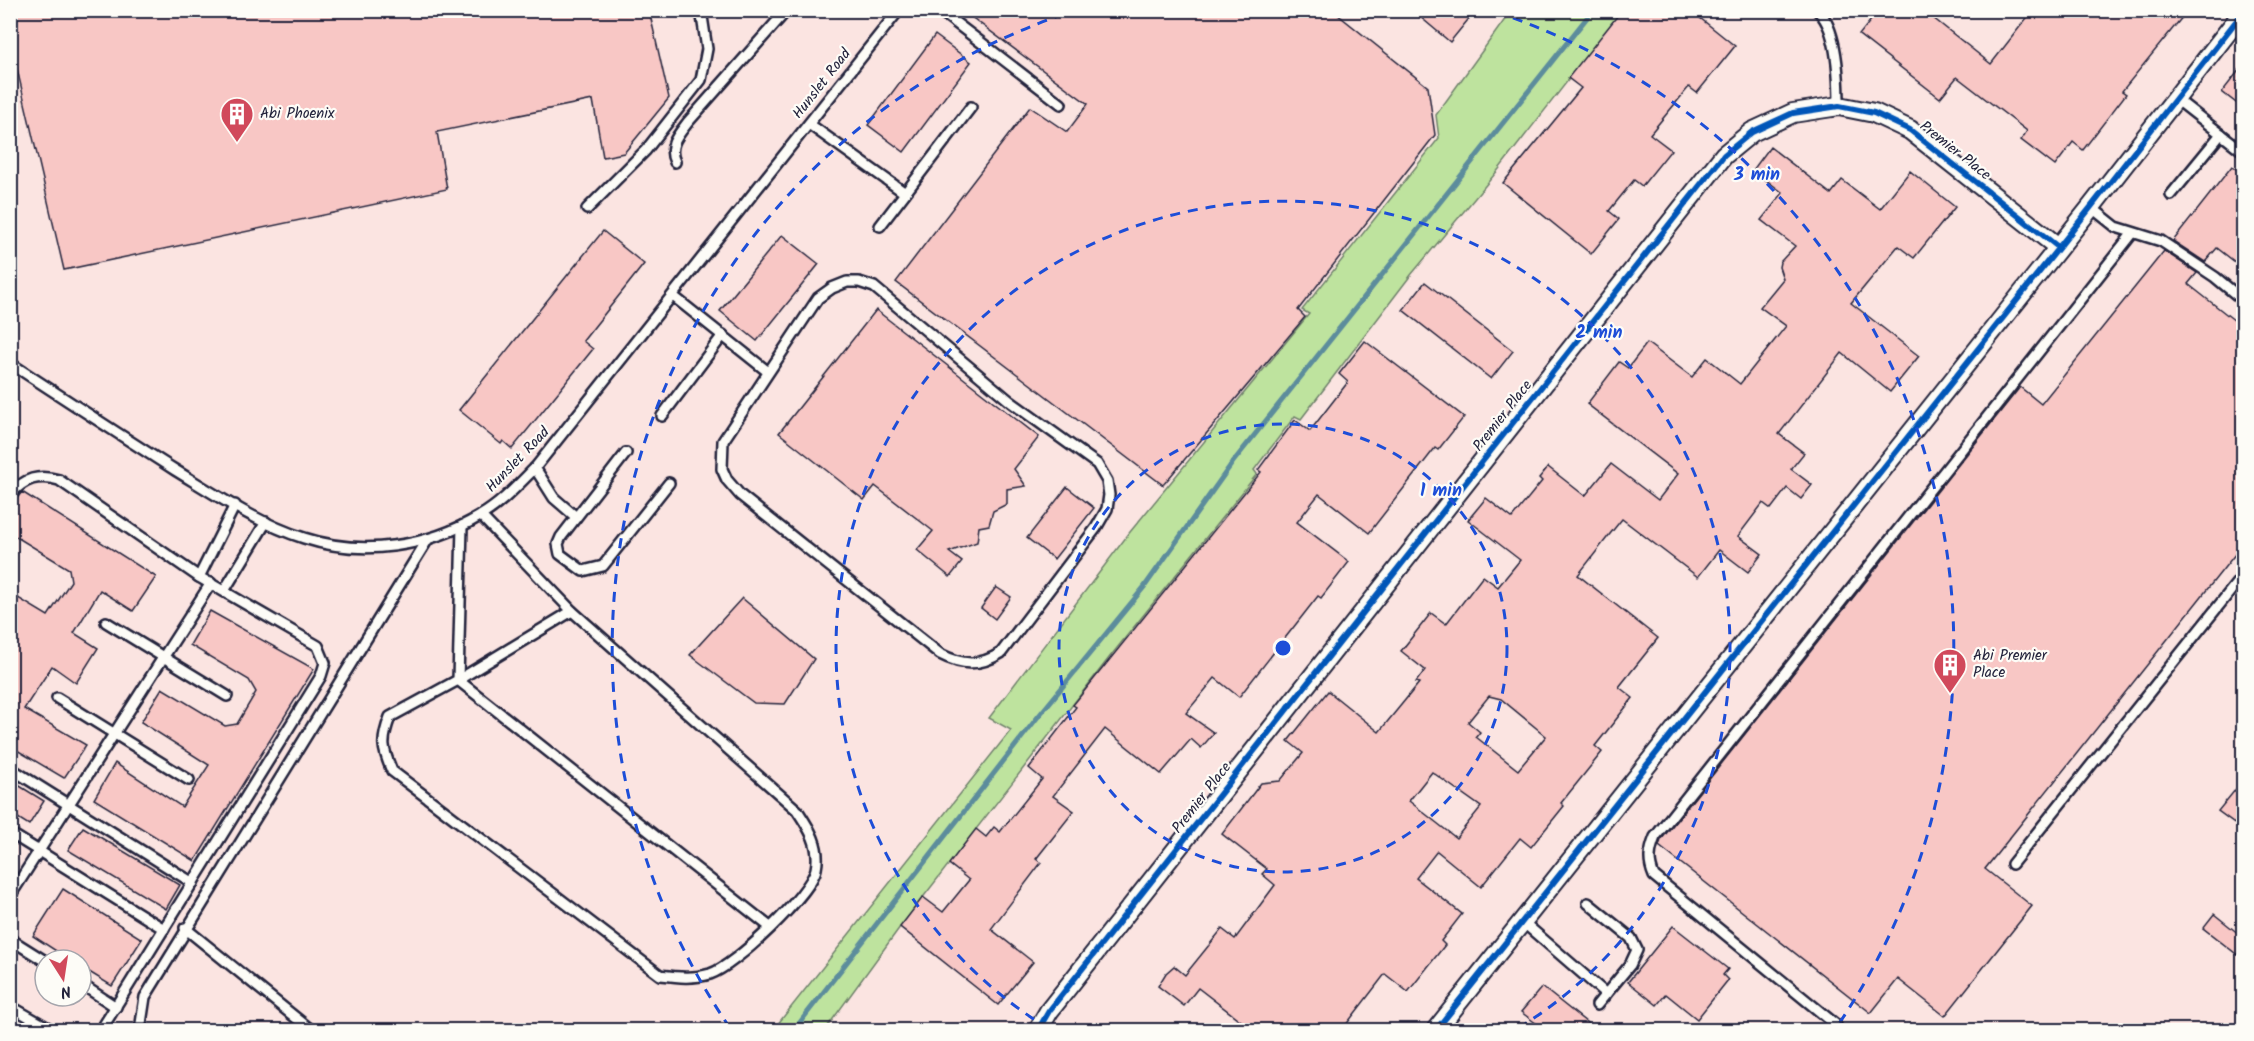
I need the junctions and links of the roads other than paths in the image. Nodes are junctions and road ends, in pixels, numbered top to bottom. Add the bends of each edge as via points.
1 (701, 10) edge
2 (787, 10) edge
3 (899, 10) edge
4 (939, 10) edge
5 (1817, 10) edge
6 (2244, 11) edge
7 (2175, 98) junction
8 (1061, 104) dead end
9 (1839, 106) junction
10 (971, 107) dead end
11 (809, 124) junction
12 (2221, 134) junction
13 (2244, 152) edge
14 (675, 162) dead end
15 (905, 193) junction
16 (2171, 195) dead end
17 (2091, 207) junction
18 (587, 209) dead end
19 (880, 226) dead end
20 (2132, 234) junction
21 (2058, 247) junction
22 (673, 296) junction
23 (2244, 301) edge
24 (723, 335) junction
25 (10, 363) edge
26 (767, 371) junction
27 (662, 416) dead end
28 (626, 453) dead end
29 (535, 468) junction
30 (669, 483) dead end
31 (10, 495) edge
32 (235, 505) junction
33 (481, 516) junction
34 (576, 517) junction
35 (266, 522) junction
36 (462, 526) junction
37 (428, 539) junction
38 (2244, 574) edge
39 (200, 577) junction
40 (211, 583) junction
41 (224, 591) junction
42 (572, 611) junction
43 (106, 622) dead end
44 (164, 657) junction
45 (458, 680) junction
46 (227, 696) dead end
47 (57, 698) dead end
48 (114, 734) junction
49 (10, 768) edge
50 (189, 780) dead end
51 (69, 805) junction
52 (10, 833) edge
53 (39, 851) junction
54 (2013, 864) dead end
55 (194, 883) junction
56 (10, 896) edge
57 (1588, 903) dead end
58 (1523, 921) junction
59 (770, 927) junction
60 (185, 928) junction
61 (164, 929) junction
62 (10, 939) edge
63 (33, 953) edge
64 (93, 992) edge
65 (1606, 994) junction
66 (1597, 1005) dead end
67 (10, 1006) edge
68 (116, 1007) junction
69 (52, 1030) edge
70 (101, 1030) edge
71 (140, 1030) edge
72 (311, 1030) edge
73 (1038, 1030) edge
74 (1436, 1030) edge
75 (1838, 1030) edge

1 - 18 lane via 707,49 701,80 646,150
2 - 14 lane via 688,122 675,141
3 - 11 lane, Hunslet Road
4 - 8 lane
5 - 9 lane via 1832,38
6 - 7 street
7 - 12 lane
7 - 17 street
9 - 21 street, Premier Place via 1874,113 1910,130
9 - 73 street, Premier Place via 1793,113 1752,132 1724,155 1056,1001
10 - 15 lane
11 - 15 lane
11 - 22 lane, Hunslet Road
12 - 13 lane
12 - 16 lane
15 - 19 lane
17 - 20 lane
17 - 21 street
20 - 23 lane via 2161,242
20 - 75 lane via 1801,650 1655,837 1650,850 1654,876
21 - 58 street
22 - 24 lane
22 - 29 lane, Hunslet Road
24 - 26 lane
24 - 27 lane
25 - 32 lane, Hunslet Road
26 - 26 lane via 723,441 722,462 727,480 740,495 882,610 953,661 985,663 1001,653 1107,509 1107,481 1097,464 1011,402 874,287 847,282 818,298
28 - 34 lane
29 - 33 lane, Hunslet Road
29 - 34 lane via 554,498
30 - 34 lane via 603,566 583,571 560,554 561,537
31 - 39 lane via 35,477 59,480
32 - 35 lane, Hunslet Road
32 - 39 lane
33 - 36 lane, Hunslet Road
33 - 42 lane
35 - 37 lane, Hunslet Road via 305,538 350,548 392,547
35 - 41 lane
36 - 37 lane, Hunslet Road
36 - 45 lane
37 - 60 lane
38 - 54 lane
39 - 40 lane
40 - 41 lane
40 - 44 lane
41 - 55 lane via 318,646 325,663 321,676
42 - 45 lane
42 - 59 lane via 797,810 812,831 818,854 816,871 806,892
43 - 44 lane
44 - 46 lane
44 - 48 lane
45 - 59 lane
45 - 59 lane via 390,717 382,737 392,771 660,975 686,978 712,973 738,957
47 - 48 lane
48 - 50 lane
48 - 51 lane
49 - 51 lane
51 - 53 lane
51 - 55 lane
52 - 53 lane
53 - 56 lane
53 - 61 lane
55 - 61 lane
57 - 65 lane via 1631,938 1637,950
58 - 65 lane
58 - 74 street
60 - 71 lane via 145,997
60 - 72 lane
61 - 68 lane
62 - 63 lane
64 - 68 lane
65 - 66 lane
67 - 69 lane
68 - 70 lane

